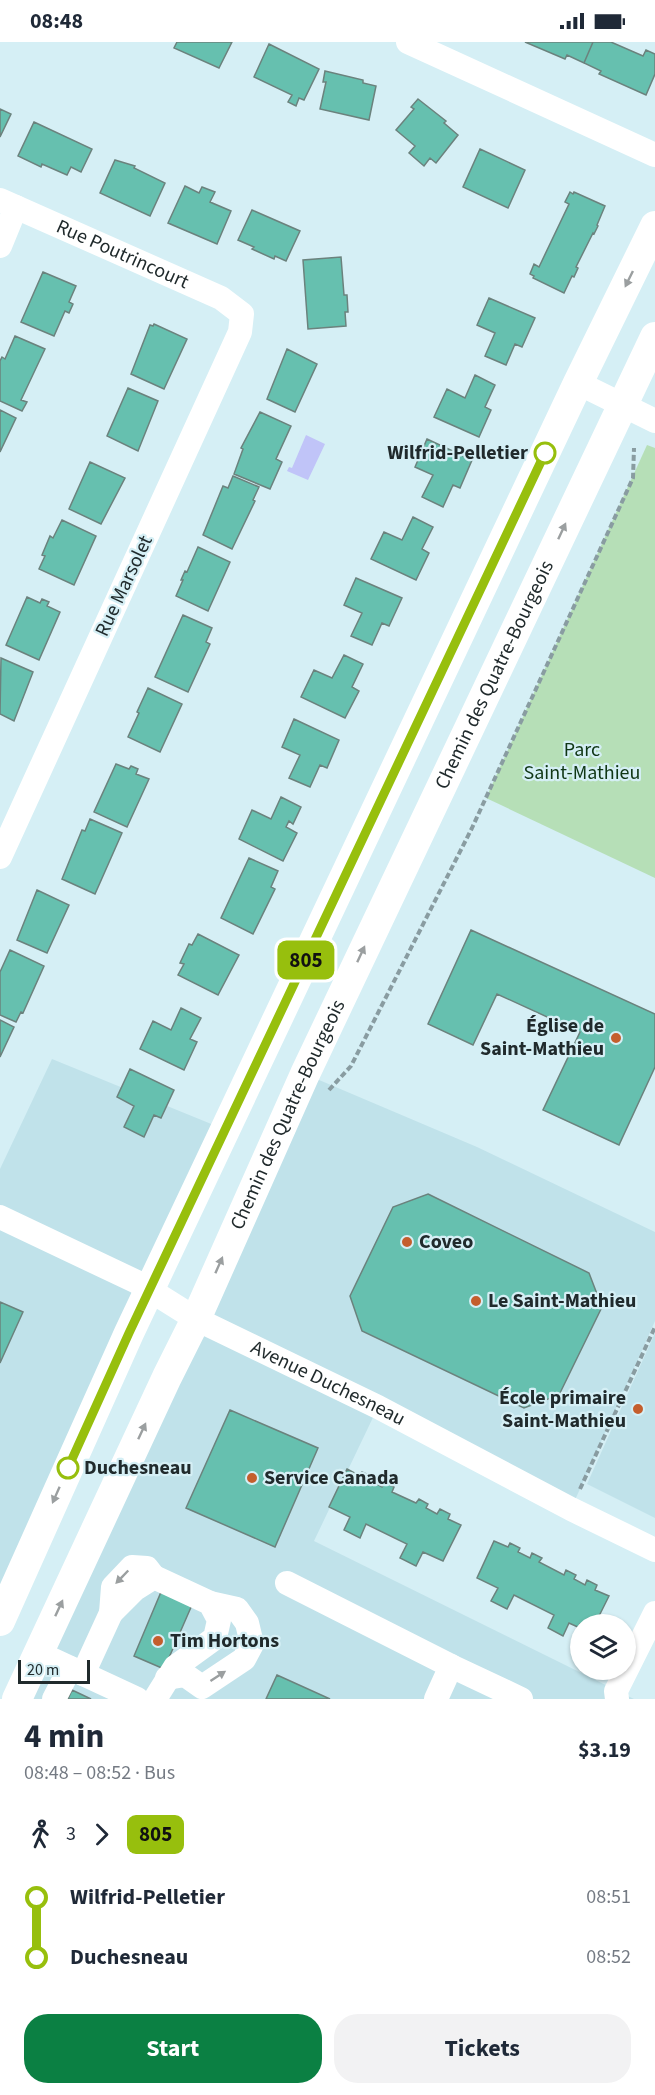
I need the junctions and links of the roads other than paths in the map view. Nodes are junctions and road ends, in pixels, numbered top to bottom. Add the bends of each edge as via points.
1 (408, 42) edge
2 (655, 155) edge
3 (8, 204) edge
4 (655, 226) edge
5 (0, 246) edge
6 (242, 314) joint
7 (655, 337) edge
8 (578, 383) junction
9 (640, 414) edge
10 (0, 858) edge
11 (0, 1217) edge
12 (151, 1289) junction
13 (196, 1319) junction
14 (655, 1550) edge
15 (287, 1583) dead end
16 (210, 1603) junction
17 (655, 1613) edge
18 (0, 1621) edge
19 (38, 1653) junction
20 (451, 1666) junction
21 (167, 1678) junction
22 (87, 1681) edge
23 (17, 1699) edge
24 (54, 1699) edge
25 (137, 1699) edge
26 (155, 1699) edge
27 (436, 1699) edge
28 (521, 1699) edge
29 (617, 1699) edge

1 - 2 street
3 - 5 street
3 - 6 street, Rue Poutrincourt via 221,298
4 -> 8 main road
6 - 10 street, Rue Marsolet via 240,332
7 - 9 main road, Chemin des Quatre-Bourgeois
8 - 9 street
8 - 12 main road
13 -> 9 main road, Chemin des Quatre-Bourgeois via 305,1074
11 - 12 street, Avenue Duchesneau
12 - 13 street, Avenue Duchesneau
12 -> 18 main road
13 - 14 street, Avenue Duchesneau via 378,1407
19 -> 13 main road, Chemin des Quatre-Bourgeois
15 - 20 street
16 - 21 street via 219,1620 215,1638 175,1667
21 -> 16 street via 185,1675 201,1687 244,1659 252,1644 247,1623 237,1609
16 -> 22 street via 154,1577 135,1589 111,1613
17 - 29 street via 616,1690
19 - 22 street
19 - 23 main road, Chemin des Quatre-Bourgeois
20 - 27 street
20 - 28 street
21 - 26 street
22 - 24 street
22 - 25 street

